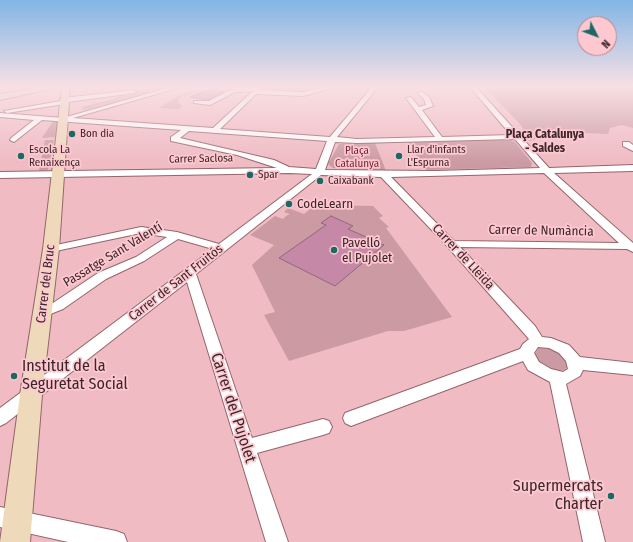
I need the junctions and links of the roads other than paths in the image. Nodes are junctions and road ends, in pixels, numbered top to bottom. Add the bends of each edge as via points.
1 (63, 112) edge
2 (84, 112) edge
3 (234, 112) edge
4 (354, 112) edge
5 (420, 112) edge
6 (495, 112) edge
7 (1, 116) edge
8 (41, 117) junction
9 (63, 119) junction
10 (188, 128) junction
11 (215, 130) junction
12 (516, 136) junction
13 (332, 139) junction
14 (440, 139) junction
15 (14, 140) dead end
16 (633, 168) edge
17 (290, 170) junction
18 (320, 171) junction
19 (547, 171) junction
20 (58, 173) junction
21 (384, 174) junction
22 (0, 175) edge
23 (177, 235) junction
24 (451, 244) junction
25 (632, 247) edge
26 (221, 248) junction
27 (51, 249) junction
28 (190, 273) junction
29 (43, 312) junction
30 (532, 348) junction
31 (576, 363) junction
32 (633, 369) edge
33 (557, 378) junction
34 (31, 395) junction
35 (0, 418) edge
36 (351, 418) dead end
37 (323, 427) dead end
38 (246, 448) junction
39 (11, 526) edge
40 (116, 542) edge
41 (277, 542) edge
42 (594, 542) edge

1 - 9 street, Carrer del Bruc
2 - 9 street
3 - 11 street
4 - 13 street
5 - 14 street
6 - 12 street
7 - 8 street
8 - 9 street
8 - 15 street
9 - 10 street
9 - 20 street, Carrer del Bruc
10 - 11 street
10 - 17 street via 174,139 245,155
11 - 13 street
12 - 14 street
12 - 19 street
13 - 14 street
13 - 18 street
16 - 19 street, Carrer Saclosa
17 - 18 street, Carrer Saclosa
17 - 20 street, Carrer Saclosa
18 - 21 street, Carrer Saclosa
18 - 26 street, Carrer de Sant Fruitós
19 - 21 street, Carrer Saclosa
19 - 25 street
20 - 22 street
20 - 27 street, Carrer del Bruc
21 - 24 street, Carrer de Lleida
23 - 26 street
23 - 27 street via 141,230
23 - 29 street, Passatge Sant Valentí via 140,259 102,276 58,306
24 - 25 street, Carrer de Numància
24 - 30 street, Carrer de Lleida via 530,330
26 - 28 street, Carrer de Sant Fruitós
27 - 29 street, Carrer del Bruc
28 - 34 street, Carrer de Sant Fruitós
28 - 38 street, Carrer del Pujolet
29 - 34 street, Carrer del Bruc
30 - 31 street via 551,343 564,349
30 - 33 street via 533,366
30 - 36 street
31 - 32 street
31 - 33 street via 572,375
33 - 42 street
34 - 35 street, Carrer de Sant Fruitós
34 - 39 street, Carrer del Bruc via 23,481
37 - 38 street
38 - 41 street, Carrer del Pujolet
39 - 40 street

